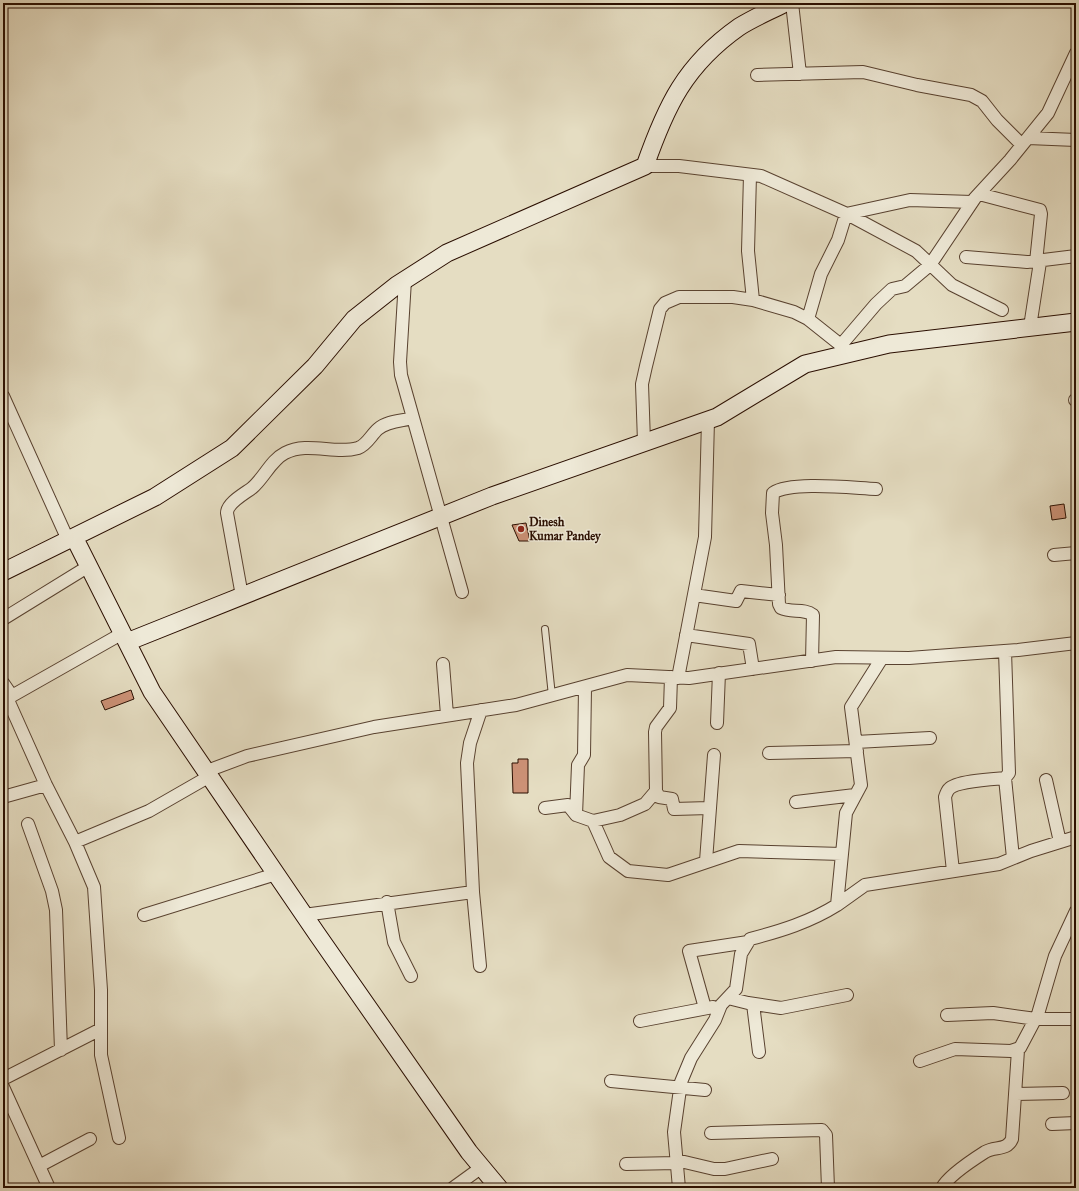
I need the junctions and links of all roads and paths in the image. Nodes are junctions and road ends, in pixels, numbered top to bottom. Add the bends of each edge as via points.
1 (785, 3) edge
2 (792, 3) edge
3 (1076, 53) edge
4 (800, 74) junction
5 (757, 76) dead end
6 (1076, 140) edge
7 (1025, 141) junction
8 (644, 166) junction
9 (750, 174) junction
10 (975, 198) junction
11 (846, 214) junction
12 (1076, 256) edge
13 (966, 257) dead end
14 (1038, 262) junction
15 (930, 265) junction
16 (405, 280) junction
17 (753, 300) junction
18 (1002, 310) dead end
19 (808, 319) junction
20 (1076, 322) edge
21 (1030, 327) junction
22 (846, 349) junction
23 (3, 396) edge
24 (413, 418) junction
25 (708, 420) junction
26 (644, 442) junction
27 (876, 489) dead end
28 (440, 517) junction
29 (71, 539) junction
30 (1076, 553) edge
31 (1054, 555) dead end
32 (88, 566) junction
33 (3, 572) edge
34 (462, 592) dead end
35 (694, 595) junction
36 (779, 595) junction
37 (242, 596) junction
38 (3, 619) edge
39 (545, 629) dead end
40 (686, 635) junction
41 (125, 638) junction
42 (1076, 643) edge
43 (1005, 651) junction
44 (882, 658) junction
45 (812, 661) junction
46 (443, 664) dead end
47 (754, 669) junction
48 (720, 673) junction
49 (674, 677) junction
50 (3, 683) edge
51 (585, 688) junction
52 (12, 696) junction
53 (552, 696) junction
54 (481, 710) junction
55 (447, 715) junction
56 (717, 723) dead end
57 (930, 738) dead end
58 (856, 747) junction
59 (769, 753) dead end
60 (714, 755) dead end
61 (208, 774) junction
62 (1005, 778) junction
63 (1046, 780) dead end
64 (46, 785) junction
65 (656, 791) junction
66 (855, 795) junction
67 (3, 797) edge
68 (796, 802) dead end
69 (545, 808) dead end
70 (709, 808) junction
71 (576, 816) junction
72 (593, 820) junction
73 (28, 824) dead end
74 (1076, 837) edge
75 (75, 842) junction
76 (1060, 842) junction
77 (842, 854) junction
78 (1013, 858) junction
79 (706, 861) junction
80 (953, 871) junction
81 (276, 874) junction
82 (473, 892) junction
83 (387, 902) junction
84 (837, 905) junction
85 (304, 915) junction
86 (144, 916) dead end
87 (1075, 923) edge
88 (748, 942) junction
89 (480, 966) dead end
90 (411, 976) dead end
91 (847, 995) dead end
92 (725, 1002) junction
93 (753, 1004) junction
94 (705, 1008) junction
95 (947, 1015) dead end
96 (1036, 1019) junction
97 (1076, 1019) edge
98 (640, 1021) dead end
99 (101, 1029) junction
100 (60, 1050) junction
101 (1018, 1050) junction
102 (759, 1052) dead end
103 (920, 1061) dead end
104 (3, 1079) edge
105 (611, 1081) dead end
106 (3, 1087) edge
107 (680, 1089) junction
108 (705, 1090) dead end
109 (1063, 1093) dead end
110 (1015, 1094) junction
111 (1076, 1123) edge
112 (1052, 1124) dead end
113 (711, 1133) dead end
114 (90, 1138) dead end
115 (119, 1138) dead end
116 (772, 1159) dead end
117 (677, 1162) junction
118 (626, 1164) dead end
119 (39, 1166) junction
120 (482, 1167) junction
121 (49, 1188) edge
122 (453, 1188) edge
123 (499, 1188) edge
124 (679, 1188) edge
125 (828, 1188) edge
126 (942, 1188) edge

1 - 8 street via 739,27 706,54 678,88 659,126
2 - 4 street
3 - 7 street via 1048,113
4 - 5 street
4 - 7 street via 863,72 971,95 982,101 997,120
6 - 7 street
7 - 10 street
8 - 9 street via 679,166
8 - 16 street via 446,253
9 - 11 street via 761,176
9 - 17 street via 748,251
10 - 11 street via 910,200
10 - 14 street via 1040,210
10 - 15 street
11 - 15 street via 916,251
11 - 19 street via 838,240 821,274
12 - 14 street
13 - 14 street
14 - 21 street
15 - 18 street via 952,285
15 - 22 street via 905,286 892,289 876,304
16 - 24 street via 400,368
16 - 29 street via 354,319 315,366 232,448 155,497
17 - 19 street via 794,312
17 - 26 street via 733,297 679,297 665,303 660,309 642,384
19 - 22 street
20 - 21 street
21 - 22 street
22 - 25 street via 806,364
23 - 29 street
24 - 28 street
24 - 37 street via 384,425 358,448 304,448 285,453 259,482 229,506 227,513
25 - 26 street
25 - 35 street via 705,537
26 - 28 street
27 - 36 street via 802,486 776,490 773,493 772,513
28 - 34 street
28 - 37 street
29 - 32 street
29 - 33 street
30 - 31 street
32 - 38 street
32 - 41 street
35 - 36 street via 736,600 741,591
35 - 40 street
36 - 45 street via 781,608 809,612 813,615
37 - 41 street
39 - 53 lane
40 - 47 street via 749,644
40 - 49 street
41 - 52 street
41 - 61 street via 152,692
42 - 43 street
43 - 44 street
43 - 62 street via 1009,773
44 - 45 street via 836,657
44 - 58 street via 851,707
45 - 47 street
46 - 55 street
47 - 48 street
48 - 49 street via 689,678
48 - 56 street
49 - 51 street via 627,675
49 - 65 street via 670,708 655,732
50 - 52 street
51 - 53 street
51 - 71 street via 584,755 578,765
52 - 64 street via 8,700 9,705
53 - 54 street
54 - 55 street
54 - 82 street via 470,743 467,763
55 - 61 street via 374,727 247,756
57 - 58 street
58 - 59 street
58 - 66 street via 861,786
60 - 70 street
61 - 75 street via 149,811
61 - 81 street
62 - 78 street
62 - 80 street via 956,784 946,793
63 - 76 street
64 - 67 street
64 - 75 street
65 - 70 street via 659,797 672,799 674,809
65 - 72 street via 645,804 620,815
66 - 68 street
66 - 77 street via 846,813
69 - 71 street via 568,805
70 - 79 street
71 - 72 street
72 - 79 street via 609,857 624,870 664,875
73 - 100 street via 52,891 56,910
74 - 76 street
75 - 99 street via 91,877 96,898
76 - 78 street
77 - 79 street via 739,851
77 - 84 street
78 - 80 street via 999,864
80 - 84 street via 865,885
81 - 85 street
81 - 86 street
82 - 83 street
82 - 89 street
83 - 85 street
83 - 90 street via 394,942
84 - 88 street via 818,917 750,939
85 - 120 street
87 - 96 street via 1055,956
88 - 92 street via 741,954 736,989
88 - 94 street via 689,951
91 - 93 street via 786,1008
92 - 93 street
92 - 94 street
92 - 107 street via 691,1058
93 - 102 street
94 - 98 street
95 - 96 street via 993,1014
96 - 97 street
96 - 101 street
99 - 100 street
99 - 115 street via 102,1065
100 - 104 street
101 - 103 street via 954,1049
101 - 110 street
105 - 107 street
106 - 119 street
107 - 108 street
107 - 117 street via 674,1132
109 - 110 street
110 - 126 street via 1010,1143 1006,1147 984,1152 949,1179
111 - 112 street
113 - 125 street via 822,1130 826,1135
114 - 119 street
116 - 117 street via 725,1169
117 - 118 street
117 - 124 street
119 - 121 street
120 - 122 street
120 - 123 street

